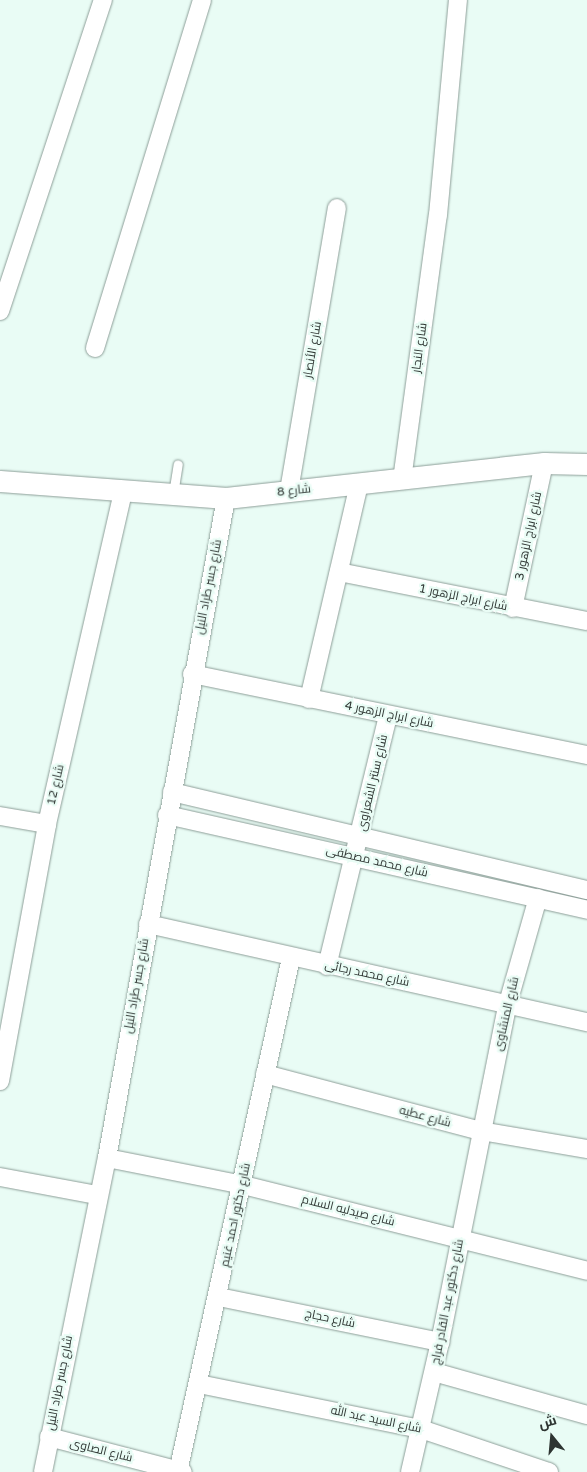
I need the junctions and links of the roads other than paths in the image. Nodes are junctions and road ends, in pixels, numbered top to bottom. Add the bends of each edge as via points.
1 (103, 0) edge
2 (202, 0) edge
3 (458, 0) edge
4 (337, 208) dead end
5 (0, 311) edge
6 (95, 348) dead end
7 (544, 463) junction
8 (178, 464) dead end
9 (587, 464) edge
10 (402, 480) junction
11 (0, 481) edge
12 (360, 484) junction
13 (123, 491) junction
14 (289, 491) junction
15 (173, 495) junction
16 (226, 498) junction
17 (339, 572) junction
18 (513, 608) junction
19 (587, 621) edge
20 (192, 674) junction
21 (309, 699) junction
22 (388, 716) junction
23 (587, 755) edge
24 (172, 792) junction
25 (167, 815) junction
26 (0, 816) edge
27 (47, 824) junction
28 (361, 836) junction
29 (354, 856) junction
30 (587, 890) edge
31 (538, 898) junction
32 (587, 910) edge
33 (148, 924) junction
34 (291, 958) junction
35 (327, 966) junction
36 (508, 1003) junction
37 (587, 1022) edge
38 (265, 1074) junction
39 (0, 1081) edge
40 (481, 1131) junction
41 (587, 1149) edge
42 (107, 1158) junction
43 (0, 1177) edge
44 (243, 1185) junction
45 (97, 1194) junction
46 (460, 1240) junction
47 (587, 1272) edge
48 (219, 1296) junction
49 (440, 1342) junction
50 (434, 1372) junction
51 (199, 1384) junction
52 (587, 1415) edge
53 (421, 1429) junction
54 (49, 1437) junction
55 (43, 1472) edge
56 (180, 1472) edge
57 (410, 1472) edge
58 (549, 1472) edge

1 - 5 street
2 - 6 street
3 - 10 street, شارع النجار via 438,215
4 - 14 street, شارع الأنصار
7 - 9 street, شارع 8
7 - 10 street, شارع 8
7 - 18 street, شارع ابراج الزهور 3
8 - 15 lane
10 - 12 street, شارع 8
11 - 13 street, شارع 8
12 - 14 street, شارع 8
12 - 17 street
13 - 15 street, شارع 8
13 - 27 street, شارع 12
14 - 16 street, شارع 8
15 - 16 street, شارع 8
16 - 20 street, شارع جسر طراد النيل
17 - 18 street, شارع ابراج الزهور 1
17 - 21 street
18 - 19 street, شارع ابراج الزهور 1
20 - 21 street, شارع ابراج الزهور 4
20 - 24 street, شارع جسر طراد النيل
21 - 22 street, شارع ابراج الزهور 4
22 - 23 street, شارع ابراج الزهور 4
22 - 28 street, شارع سنتر الشعراوى
24 - 25 street, شارع جسر طراد النيل
24 - 28 street, شارع محمد مصطفى
25 - 29 street, شارع محمد مصطفى
25 - 33 street, شارع جسر طراد النيل
26 - 27 street
27 - 39 street, شارع 12
28 - 29 street, شارع سنتر الشعراوى
28 - 30 street, شارع محمد مصطفى
29 - 31 street, شارع محمد مصطفى
29 - 35 street, شارع سنتر الشعراوى
31 - 32 street, شارع محمد مصطفى
31 - 36 street, شارع المنشاوى
33 - 34 street, شارع محمد رجائى
33 - 42 street, شارع جسر طراد النيل
34 - 35 street, شارع محمد رجائى
34 - 38 street, شارع دكتور احمد غنيم
35 - 36 street, شارع محمد رجائى
36 - 37 street, شارع محمد رجائى
36 - 40 street, شارع المنشاوى
38 - 40 street, شارع عطيه
38 - 44 street, شارع دكتور احمد غنيم
40 - 41 street, شارع عطيه
40 - 46 street, شارع دكتور عبد القادر فراج
42 - 44 street, شارع صيدليه السلام
42 - 45 street, شارع جسر طراد النيل
43 - 45 street
44 - 46 street, شارع صيدليه السلام
44 - 48 street, شارع دكتور احمد غنيم
45 - 54 street, شارع جسر طراد النيل
46 - 47 street, شارع صيدليه السلام
46 - 49 street, شارع دكتور عبد القادر فراج
48 - 49 street, شارع حجاج
48 - 51 street, شارع دكتور احمد غنيم
49 - 50 street, شارع دكتور عبد القادر فراج
50 - 52 street
50 - 53 street, شارع دكتور عبد القادر فراج
51 - 53 street, شارع السيد عبد الله
51 - 56 street, شارع دكتور احمد غنيم
53 - 57 street, شارع دكتور عبد القادر فراج
53 - 58 street, شارع السيد عبد الله
54 - 55 street, شارع جسر طراد النيل
54 - 56 street, شارع الصاوى

